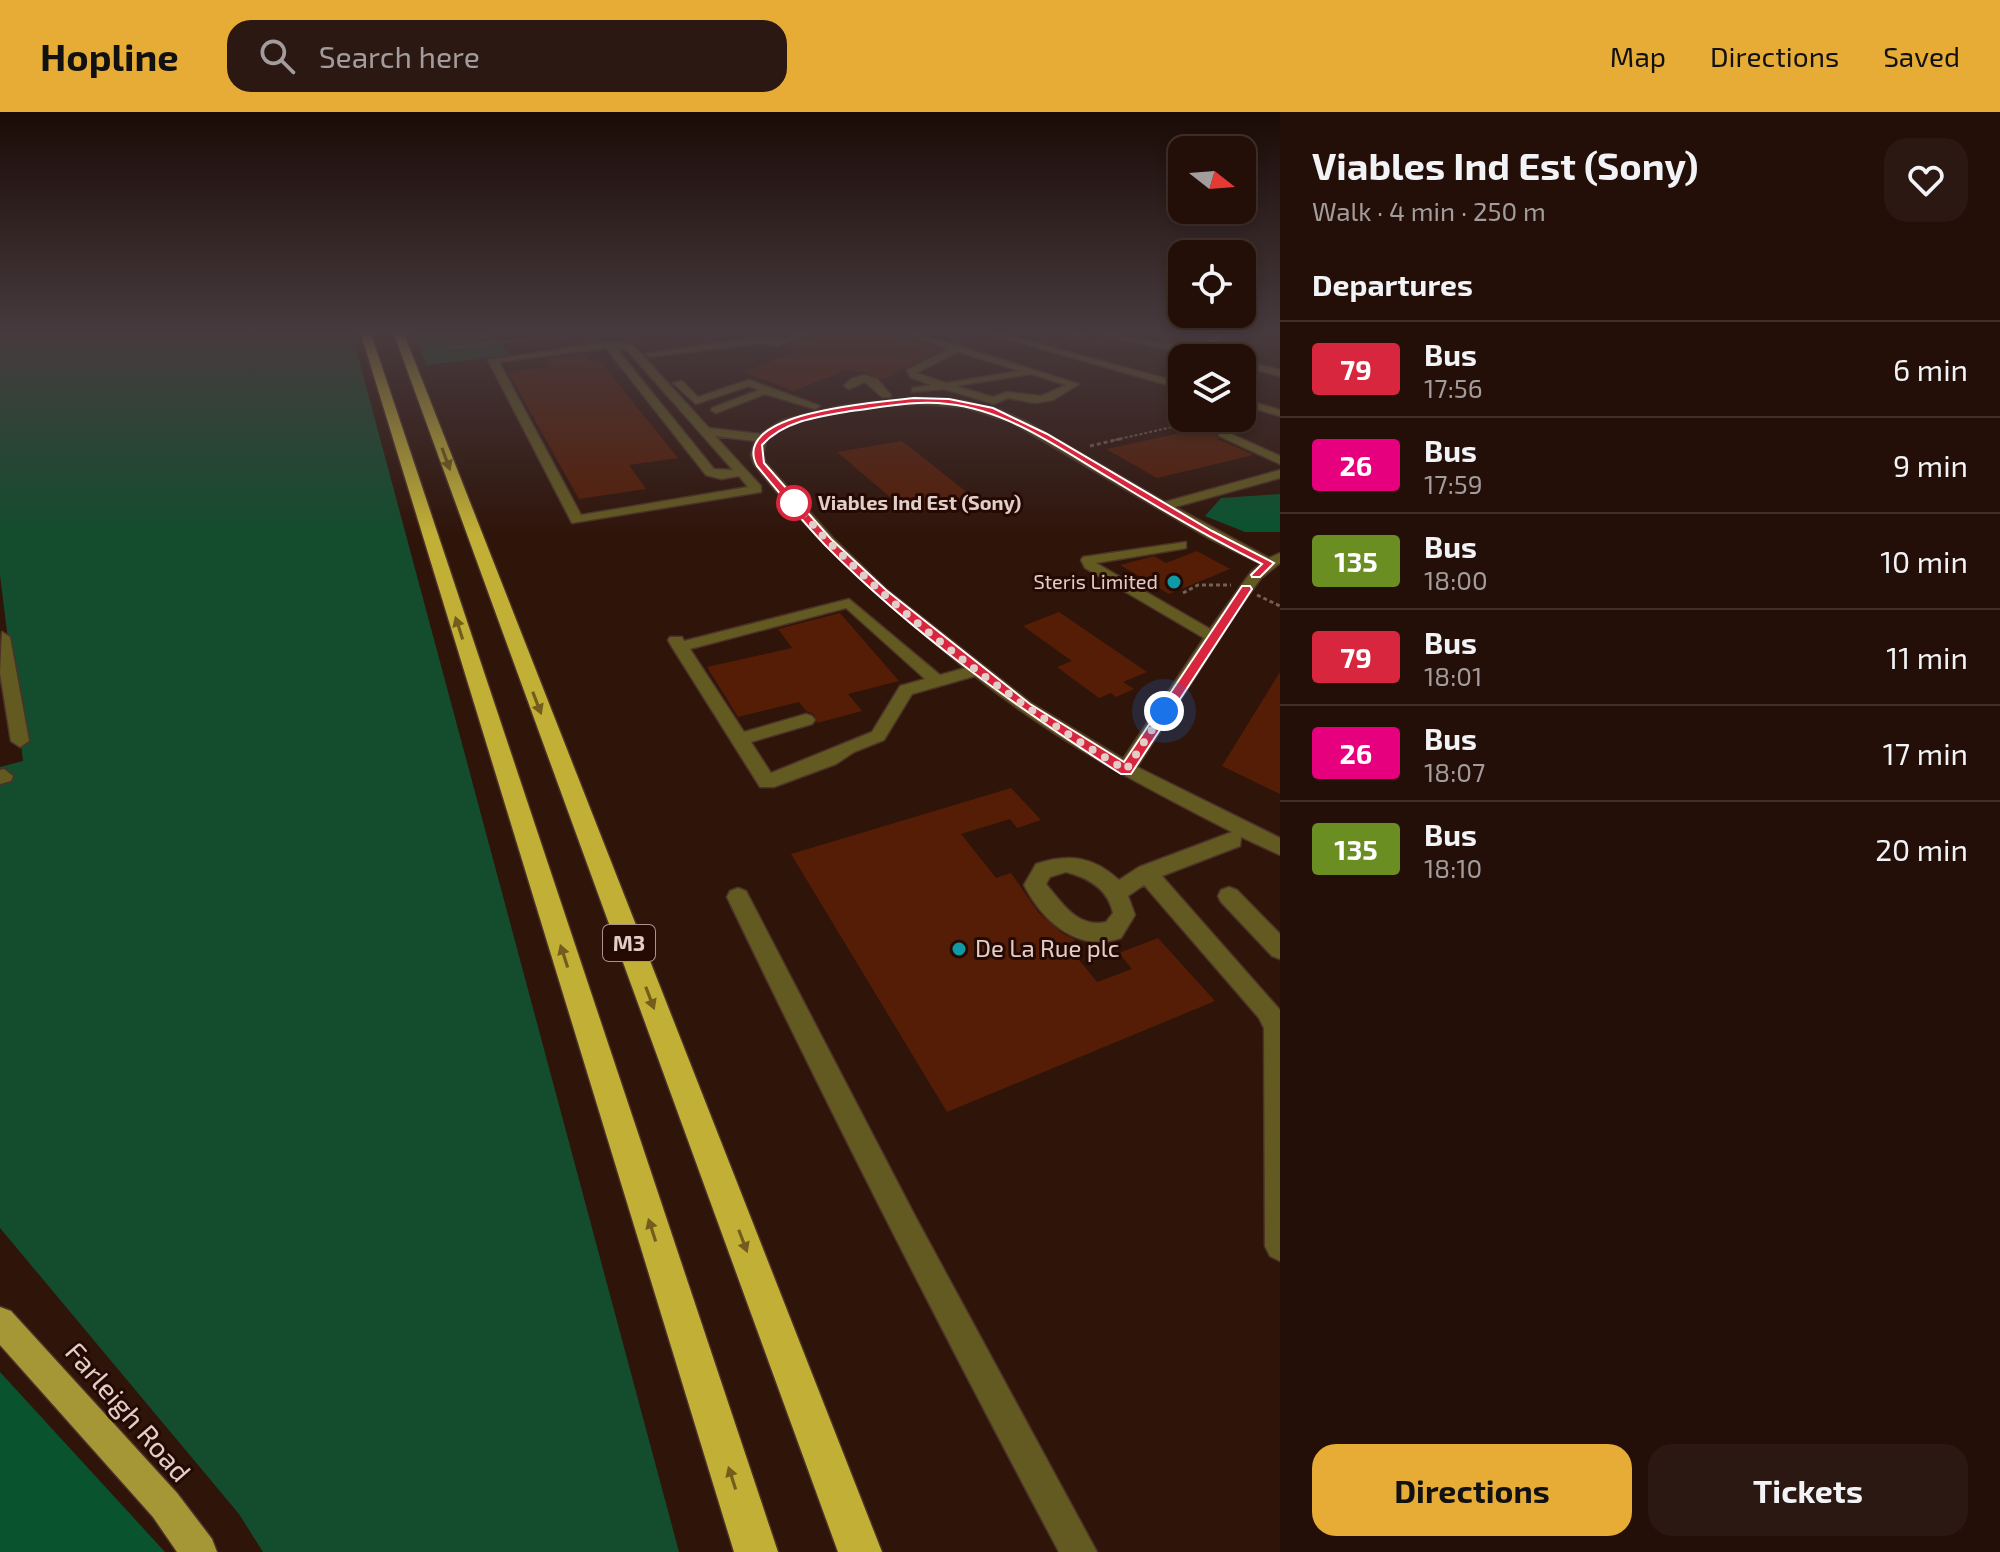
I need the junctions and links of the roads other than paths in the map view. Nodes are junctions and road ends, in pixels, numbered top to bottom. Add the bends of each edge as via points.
1 (388, 401) edge
2 (424, 401) edge
3 (515, 401) edge
4 (655, 401) edge
5 (678, 401) edge
6 (738, 401) edge
7 (800, 401) edge
8 (857, 401) edge
9 (901, 401) edge
10 (950, 401) edge
11 (1256, 406) edge
12 (820, 409) junction
13 (716, 410) dead end
14 (689, 413) junction
15 (1280, 413) edge
16 (668, 417) junction
17 (708, 434) junction
18 (1223, 434) dead end
19 (753, 442) junction
20 (722, 450) junction
21 (1280, 460) edge
22 (1280, 474) edge
23 (745, 476) junction
24 (1165, 506) junction
25 (1189, 520) junction
26 (1172, 523) dead end
27 (850, 539) dead end
28 (828, 541) junction
29 (1181, 545) dead end
30 (1274, 560) edge
31 (1, 635) edge
32 (964, 637) dead end
33 (1213, 637) junction
34 (943, 642) junction
35 (977, 670) junction
36 (937, 681) junction
37 (806, 720) dead end
38 (740, 739) junction
39 (20, 741) dead end
40 (1126, 770) junction
41 (1233, 840) dead end
42 (1280, 847) edge
43 (1146, 873) junction
44 (1117, 892) dead end
45 (1229, 896) dead end
46 (738, 897) dead end
47 (1280, 949) edge
48 (1274, 1005) edge
49 (1280, 1246) edge
50 (0, 1322) edge
51 (199, 1552) edge
52 (756, 1552) edge
53 (860, 1552) edge
54 (1079, 1552) edge

52 -> 1 highway, M3
2 -> 53 highway, M3
3 - 23 street via 577,520 757,489
4 - 16 street
5 - 14 street
6 - 13 street
7 - 12 street
8 - 12 street
9 - 12 street
10 - 24 street via 1002,414
11 - 15 street
12 - 19 street
14 - 16 street
14 - 17 street
16 - 23 street via 710,472
17 - 19 street
17 - 19 street
17 - 20 street
18 - 21 street
19 - 20 street
19 - 28 street via 760,464
20 - 23 street
22 - 24 street
24 - 25 street
25 - 26 street
25 - 30 street
27 - 28 street
28 - 34 street
29 - 33 street via 1088,560
30 - 33 street via 1256,575
31 - 39 street
32 - 34 street
33 - 40 street
34 - 35 street
35 - 36 street
35 - 40 street
36 - 38 street via 906,690 878,736 767,782
36 - 38 street via 849,603 678,644
37 - 38 street
40 - 42 street
41 - 43 street
43 - 44 street
43 - 48 street
45 - 47 street
46 - 54 street via 967,1348
48 - 49 street
50 - 51 main road, Farleigh Road via 165,1505

